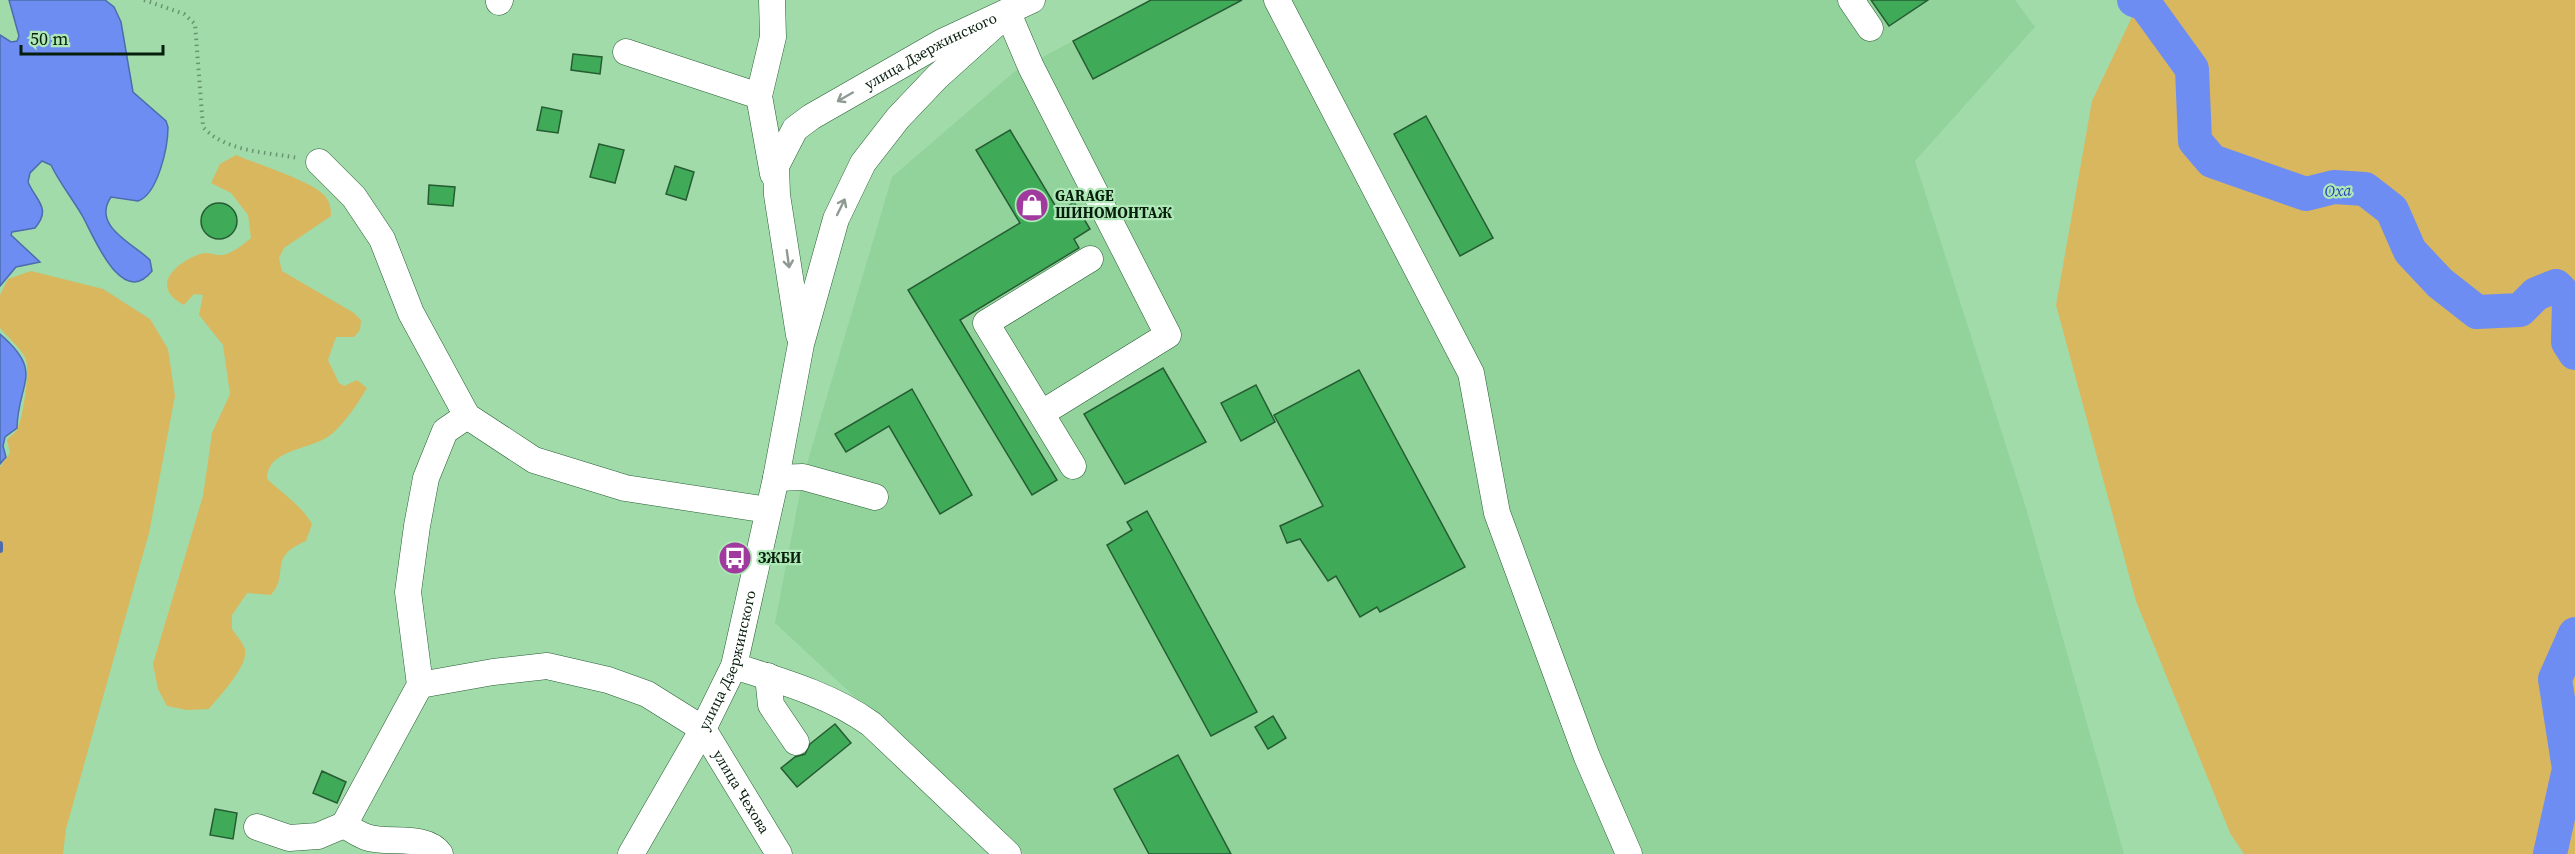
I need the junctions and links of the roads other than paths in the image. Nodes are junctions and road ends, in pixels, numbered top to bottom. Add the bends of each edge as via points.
1 (772, 0) edge
2 (1032, 0) edge
3 (1277, 0) edge
4 (1851, 0) edge
5 (1008, 13) junction
6 (1870, 28) dead end
7 (626, 52) dead end
8 (759, 96) junction
9 (319, 162) road end
10 (777, 195) junction
11 (1090, 259) dead end
12 (801, 344) junction
13 (1042, 413) junction
14 (467, 416) junction
15 (1073, 466) dead end
16 (776, 478) junction
17 (875, 497) dead end
18 (768, 510) junction
19 (734, 666) junction
20 (768, 676) junction
21 (420, 685) junction
22 (703, 729) junction
23 (796, 742) dead end
24 (344, 825) junction
25 (257, 827) dead end
26 (440, 854) edge
27 (631, 854) edge
28 (779, 854) edge
29 (1008, 854) edge
30 (1629, 854) edge

1 - 8 street via 773,37
2 - 5 street
3 - 30 street via 1471,373 1497,513 1587,757
4 - 6 street
5 -> 10 street, улица Дзержинского via 942,42 795,129 776,166
12 -> 5 street, улица Дзержинского via 836,219 863,163 936,77
5 - 13 street via 1031,67 1168,335
7 - 8 street
8 - 10 street
9 - 14 street via 354,197 382,239 411,313
10 -> 12 street, улица Дзержинского
11 - 13 street via 986,323
12 - 16 street, улица Дзержинского
13 - 15 street
14 - 18 street via 534,460 625,488
14 - 21 street via 445,430 426,478 419,516 408,592
16 - 17 street via 803,477
16 - 18 street, улица Дзержинского
18 - 19 street, улица Дзержинского
19 - 20 street
19 - 22 street, улица Дзержинского
20 - 23 street via 771,705
20 - 29 street via 854,712 871,724
21 - 22 street via 547,666 647,694
21 - 24 street
22 - 27 street, улица Дзержинского
22 - 28 street, улица Чехова
24 - 25 street via 318,836 289,838
24 - 26 street via 367,838 419,842

